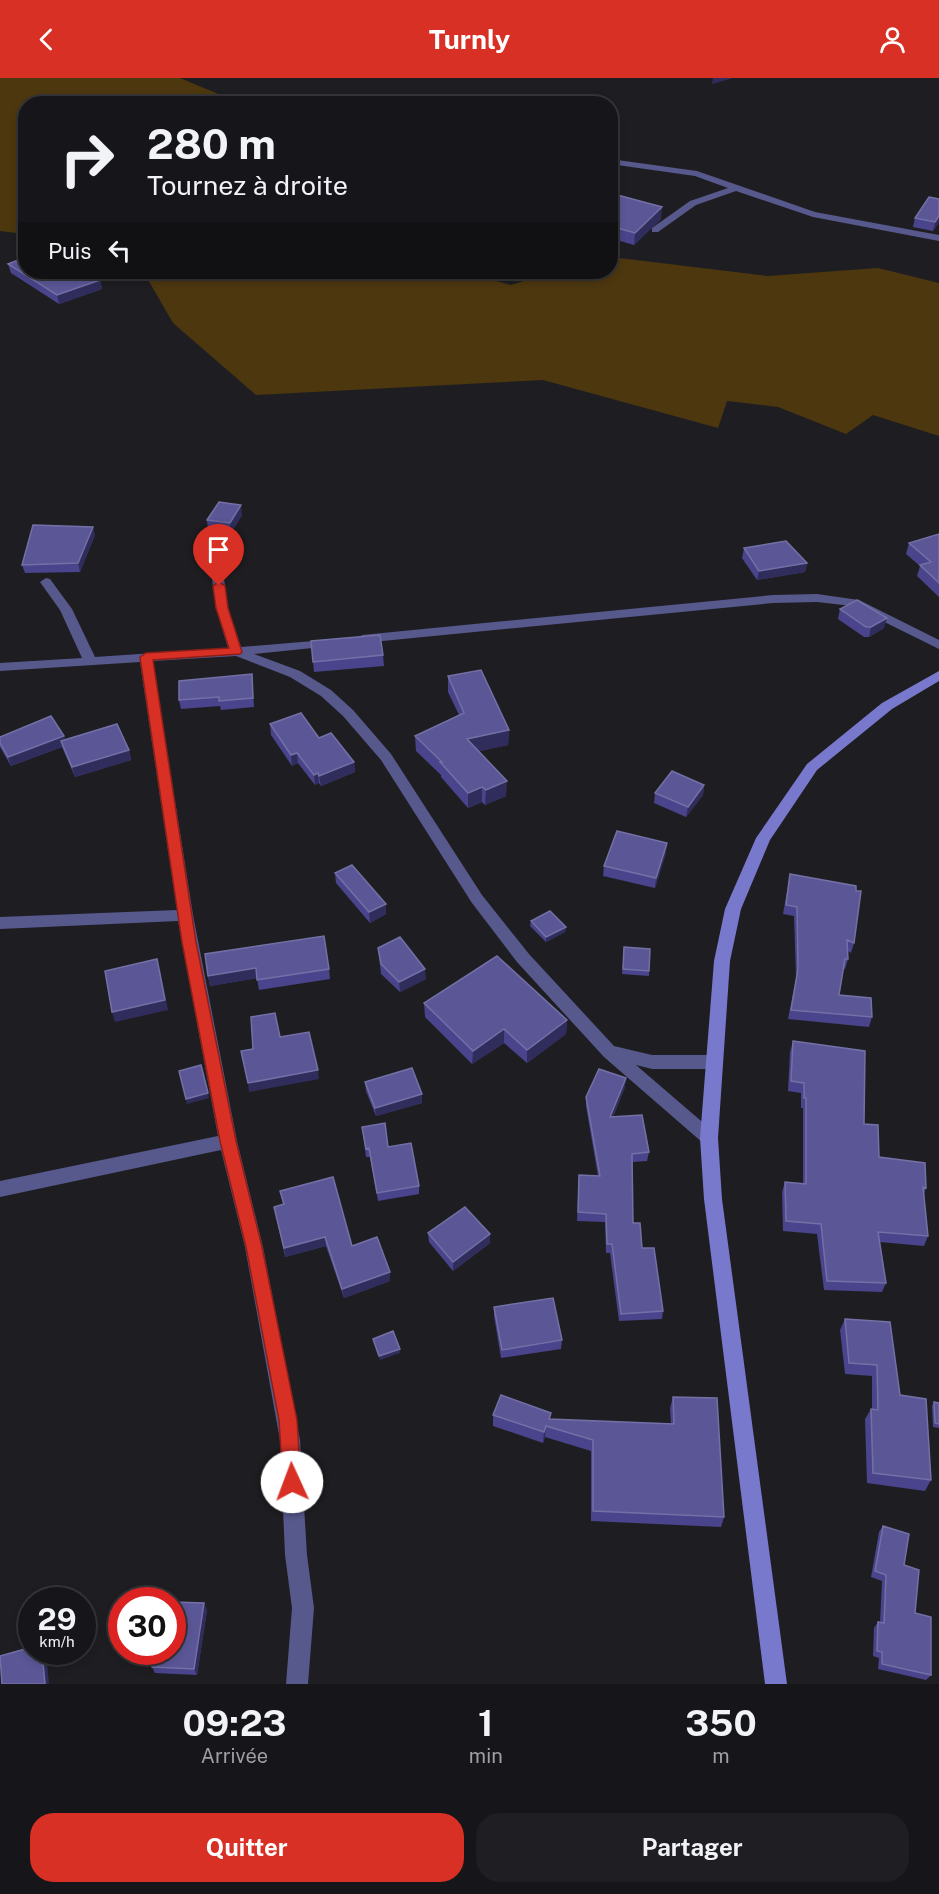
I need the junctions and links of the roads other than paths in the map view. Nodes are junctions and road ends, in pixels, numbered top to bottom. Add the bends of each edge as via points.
1 (618, 162) edge
2 (738, 187) junction
3 (655, 230) edge
4 (939, 238) edge
5 (213, 542) dead end
6 (46, 582) dead end
7 (939, 645) edge
8 (236, 652) junction
9 (146, 657) junction
10 (90, 661) junction
11 (0, 667) edge
12 (939, 675) edge
13 (185, 915) junction
14 (0, 923) edge
15 (610, 1052) junction
16 (714, 1062) junction
17 (709, 1138) junction
18 (228, 1141) junction
19 (0, 1189) edge
20 (297, 1684) edge
21 (776, 1684) edge

1 - 2 street via 697,174
2 - 3 street via 693,203
2 - 4 street via 813,214
5 - 8 street via 222,608
6 - 10 street via 66,609
7 - 8 street via 855,603 817,598 762,600
8 - 9 street
8 - 15 street via 295,674 326,693 348,713 406,785 477,899 523,958
9 - 10 street
9 - 13 street
10 - 11 street
12 - 16 main road via 887,706 812,767 763,838 734,909 722,961
13 - 14 street
13 - 18 street
15 - 16 street via 652,1062
15 - 17 street
16 - 17 main road
17 - 21 main road via 713,1198
18 - 19 street
18 - 20 street via 254,1247 291,1440 296,1555 303,1608

